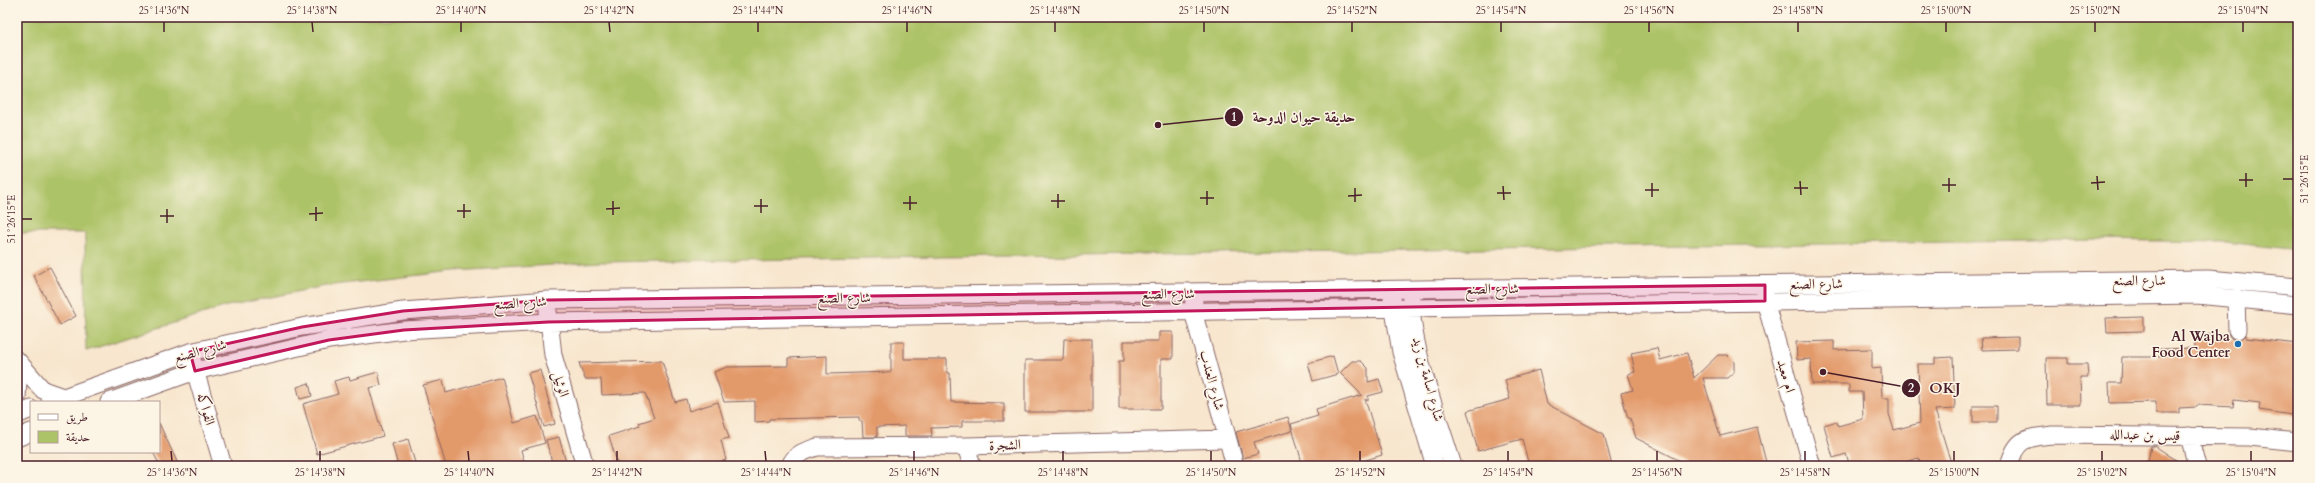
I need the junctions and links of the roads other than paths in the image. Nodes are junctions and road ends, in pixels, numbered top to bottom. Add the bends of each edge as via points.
1 (1765, 285) junction
2 (2298, 287) edge
3 (1392, 290) junction
4 (1412, 290) junction
5 (1197, 293) junction
6 (797, 298) junction
7 (2236, 298) junction
8 (548, 300) junction
9 (1765, 301) junction
10 (2298, 305) edge
11 (1392, 308) junction
12 (1411, 308) junction
13 (1193, 311) junction
14 (796, 318) junction
15 (548, 322) junction
16 (2237, 330) dead end
17 (190, 352) junction
18 (18, 362) edge
19 (195, 371) junction
20 (17, 398) edge
21 (56, 399) edge
22 (112, 401) edge
23 (30, 410) edge
24 (17, 415) edge
25 (30, 432) edge
26 (2189, 436) junction
27 (17, 438) edge
28 (1227, 439) junction
29 (2298, 442) edge
30 (966, 446) junction
31 (223, 466) edge
32 (585, 466) edge
33 (790, 466) edge
34 (972, 466) edge
35 (1236, 466) edge
36 (1435, 466) edge
37 (1453, 466) edge
38 (1812, 466) edge
39 (2009, 466) edge
40 (2197, 466) edge

1 - 2 street, شارع الصنع via 2208,279
1 - 4 street, شارع الصنع
1 - 9 street, ام معبد
3 - 4 street, شارع الصنع
3 - 5 street, شارع الصنع
3 - 11 street, شارع اسامة بن زيد
4 - 12 street, شارع اسامة بن زيد
5 - 6 street, شارع الصنع
5 - 13 street, شارع العندب
6 - 8 street, شارع الصنع
6 - 14 street
7 - 9 street, شارع الصنع via 2197,295
7 - 10 street, شارع الصنع
7 - 16 street
8 - 15 street, الوثيل
8 - 17 street, شارع الصنع via 403,311 302,327
9 - 12 street, شارع الصنع
9 - 38 street, ام معبد
11 - 12 street, شارع الصنع
11 - 13 street, شارع الصنع
11 - 36 street, شارع اسامة بن زيد via 1401,352
12 - 37 street, شارع اسامة بن زيد via 1420,355
13 - 14 street, شارع الصنع
13 - 28 street, شارع العندب
14 - 15 street, شارع الصنع
15 - 19 street, شارع الصنع via 404,330 329,340
15 - 32 street, الوثيل via 553,355
17 - 19 street, الفواكه
17 - 21 street, شارع الصنع
18 - 20 street
18 - 21 street via 43,390
19 - 22 street, شارع الصنع
19 - 31 street, الفواكه
23 - 24 street
25 - 27 street
26 - 29 street, قيس بن عبدالله via 2250,437
26 - 39 street, قيس بن عبدالله via 2101,434 2026,438 2013,450
26 - 40 street
28 - 30 street, الشجرة
28 - 35 street, شارع العندب
30 - 33 street, الشجرة via 817,447 792,459
30 - 34 street

